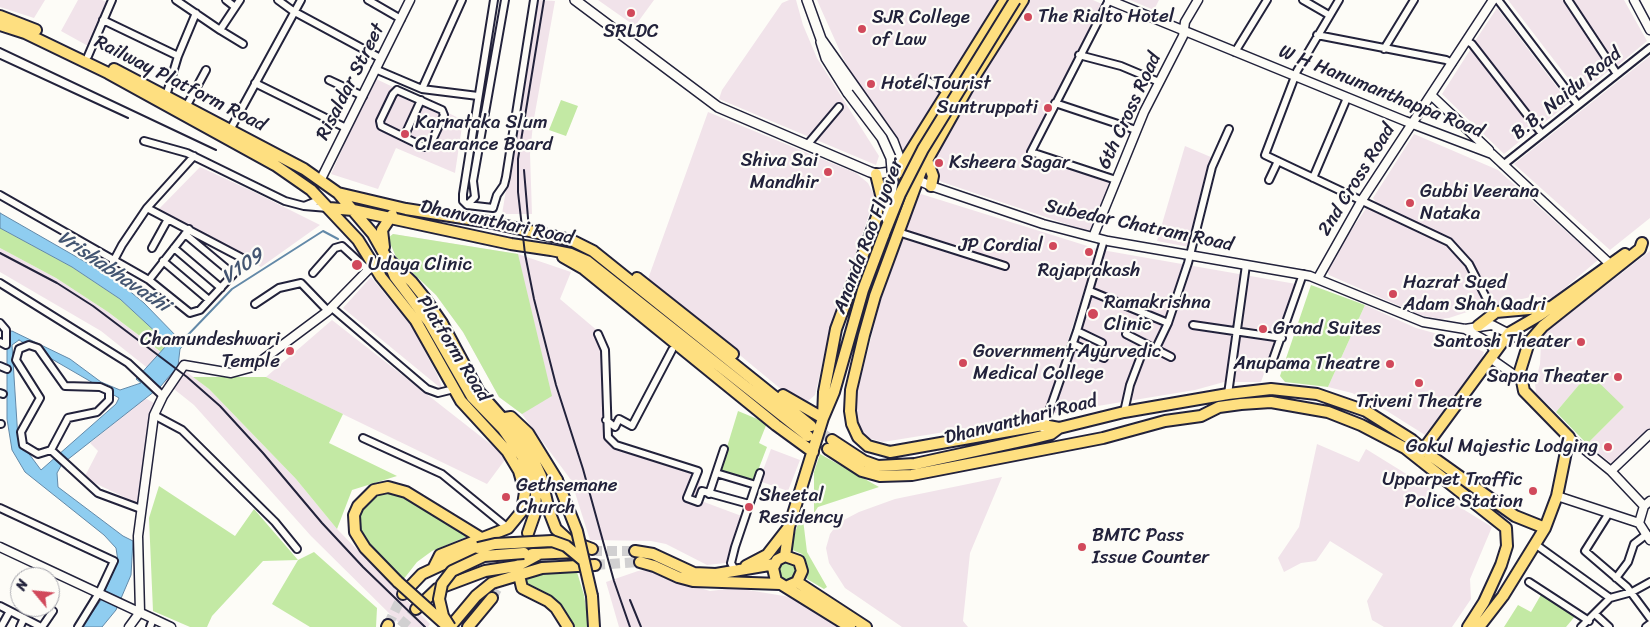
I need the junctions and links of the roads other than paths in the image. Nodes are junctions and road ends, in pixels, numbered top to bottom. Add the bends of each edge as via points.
1 (112, 0) edge
2 (176, 0) edge
3 (226, 0) edge
4 (240, 0) edge
5 (278, 0) edge
6 (301, 0) edge
7 (368, 0) edge
8 (410, 0) edge
9 (462, 0) edge
10 (494, 0) edge
11 (505, 0) edge
12 (534, 0) edge
13 (575, 0) edge
14 (806, 0) edge
15 (1005, 0) edge
16 (1015, 0) edge
17 (1023, 0) edge
18 (1109, 0) edge
19 (1198, 0) edge
20 (1267, 0) edge
21 (1303, 0) edge
22 (1339, 0) edge
23 (1414, 0) edge
24 (1494, 0) edge
25 (1498, 0) edge
26 (1568, 0) edge
27 (1634, 0) edge
28 (235, 7) junction
29 (293, 11) junction
30 (196, 13) junction
31 (1330, 15) junction
32 (0, 17) edge
33 (401, 19) junction
34 (103, 20) junction
35 (0, 25) edge
36 (220, 30) junction
37 (1184, 30) junction
38 (1650, 30) edge
39 (1317, 35) junction
40 (821, 39) junction
41 (1467, 41) junction
42 (243, 44) dead end
43 (1650, 48) edge
44 (1384, 49) junction
45 (1235, 52) junction
46 (1079, 55) junction
47 (88, 56) junction
48 (178, 56) junction
49 (380, 58) junction
50 (1452, 63) junction
51 (375, 69) junction
52 (206, 70) dead end
53 (1617, 74) junction
54 (1294, 76) junction
55 (923, 78) dead end
56 (329, 80) dead end
57 (1159, 82) junction
58 (255, 83) junction
59 (414, 86) junction
60 (422, 89) junction
61 (948, 92) junction
62 (410, 95) junction
63 (1431, 95) junction
64 (166, 96) junction
65 (363, 96) junction
66 (478, 96) junction
67 (1347, 98) junction
68 (420, 100) junction
69 (1055, 103) junction
70 (1578, 105) junction
71 (186, 107) junction
72 (839, 107) dead end
73 (1412, 124) junction
74 (346, 128) junction
75 (1229, 129) dead end
76 (230, 130) junction
77 (1136, 130) junction
78 (1542, 134) junction
79 (404, 137) junction
80 (144, 141) dead end
81 (807, 145) junction
82 (1492, 154) junction
83 (194, 156) junction
84 (927, 160) junction
85 (1278, 160) junction
86 (1503, 165) junction
87 (897, 171) junction
88 (876, 174) junction
89 (1312, 178) junction
90 (321, 180) junction
91 (1116, 180) junction
92 (1268, 180) dead end
93 (917, 181) junction
94 (931, 186) junction
95 (338, 193) junction
96 (0, 195) edge
97 (321, 200) junction
98 (1362, 200) junction
99 (883, 202) junction
100 (467, 205) junction
101 (304, 206) junction
102 (148, 208) junction
103 (329, 208) junction
104 (406, 209) junction
105 (353, 210) junction
106 (388, 218) junction
107 (168, 219) junction
108 (187, 231) junction
109 (898, 232) junction
110 (884, 234) junction
111 (1094, 237) junction
112 (1104, 240) junction
113 (1646, 240) edge
114 (152, 248) dead end
115 (174, 248) junction
116 (551, 250) junction
117 (1190, 256) junction
118 (386, 257) junction
119 (164, 261) junction
120 (113, 262) junction
121 (1610, 264) junction
122 (1246, 265) junction
123 (1005, 266) dead end
124 (371, 267) junction
125 (233, 274) junction
126 (313, 274) dead end
127 (1303, 274) junction
128 (1318, 278) junction
129 (149, 280) junction
130 (0, 283) edge
131 (221, 288) junction
132 (1090, 292) junction
133 (209, 300) junction
134 (255, 304) dead end
135 (1552, 307) junction
136 (330, 310) junction
137 (1494, 313) junction
138 (0, 324) edge
139 (1168, 324) junction
140 (1192, 324) dead end
141 (1478, 326) junction
142 (1465, 329) junction
143 (1077, 331) junction
144 (1236, 331) junction
145 (598, 334) dead end
146 (1126, 334) dead end
147 (1509, 334) junction
148 (1282, 338) junction
149 (0, 342) edge
150 (847, 342) junction
151 (1530, 342) junction
152 (1102, 343) dead end
153 (1073, 344) junction
154 (1156, 348) junction
155 (672, 350) dead end
156 (1492, 354) junction
157 (1141, 356) dead end
158 (1171, 356) dead end
159 (1104, 358) dead end
160 (1271, 365) dead end
161 (1520, 379) junction
162 (454, 389) junction
163 (1228, 394) junction
164 (163, 396) junction
165 (1193, 400) junction
166 (850, 411) junction
167 (1124, 412) junction
168 (154, 415) junction
169 (1195, 417) junction
170 (504, 418) junction
171 (606, 420) junction
172 (1043, 425) junction
173 (816, 426) junction
174 (1059, 428) junction
175 (1650, 434) edge
176 (1043, 436) junction
177 (1569, 437) junction
178 (364, 438) dead end
179 (724, 449) dead end
180 (1424, 449) junction
181 (51, 450) junction
182 (813, 452) junction
183 (1417, 459) junction
184 (1611, 471) junction
185 (716, 473) junction
186 (760, 473) dead end
187 (756, 485) junction
188 (709, 494) junction
189 (1557, 496) junction
190 (1491, 499) junction
191 (749, 504) junction
192 (1647, 504) edge
193 (0, 508) edge
194 (1483, 508) junction
195 (141, 509) junction
196 (1609, 513) junction
197 (1639, 523) junction
198 (789, 527) junction
199 (508, 528) junction
200 (1545, 528) junction
201 (528, 533) dead end
202 (1648, 537) edge
203 (479, 543) junction
204 (1535, 544) junction
205 (1, 549) edge
206 (297, 549) dead end
207 (635, 551) tunnel mouth
208 (539, 554) junction
209 (785, 556) junction
210 (585, 562) junction
211 (640, 562) tunnel mouth
212 (774, 564) junction
213 (595, 565) tunnel mouth
214 (733, 571) junction
215 (519, 575) junction
216 (1616, 578) junction
217 (1529, 582) dead end
218 (1650, 582) edge
219 (788, 584) junction
220 (1632, 592) junction
221 (99, 593) junction
222 (403, 594) tunnel mouth
223 (492, 598) tunnel mouth
224 (1610, 598) junction
225 (0, 606) edge
226 (416, 609) tunnel mouth
227 (10, 611) joint
228 (140, 612) junction
229 (1595, 614) junction
230 (24, 618) joint
231 (1650, 618) edge
232 (153, 619) junction
233 (1589, 620) junction
234 (1650, 624) edge
235 (1, 627) edge
236 (20, 627) edge
237 (42, 627) edge
238 (78, 627) edge
239 (129, 627) edge
240 (150, 627) edge
241 (171, 627) edge
242 (449, 627) edge
243 (468, 627) edge
244 (568, 627) edge
245 (594, 627) edge
246 (850, 627) edge
247 (866, 627) edge
248 (1468, 627) edge
249 (1479, 627) edge
250 (1581, 627) edge
251 (1609, 627) edge
252 (1646, 627) edge

1 - 34 street
2 - 30 street
3 - 28 street
4 - 28 street
5 - 29 street
6 - 29 street
7 - 33 street
8 - 33 street, Risaldar Street
9 - 60 street
10 - 66 street
11 - 100 street via 473,181 475,197
12 - 100 street via 504,185 496,195 494,208
13 - 81 main road via 718,107
14 - 40 main road
15 - 61 main road
16 - 110 main road, Ananda Rao Flyover, bridge via 923,149
17 - 84 main road
18 - 37 street, W H Hanumanthappa Road
18 - 46 street
19 - 37 street, 6th Cross Road
20 - 45 street
21 - 31 street
22 - 31 street
23 - 44 street
24 - 41 street, 2nd Cross Road
25 - 70 street
26 - 53 street
27 - 38 street
28 - 36 street
29 - 49 street
29 - 58 street
30 - 36 street
30 - 48 street
31 - 39 street
32 - 47 main road, Railway Platform Road via 28,26
33 - 49 street, Risaldar Street
34 - 47 street
34 - 48 street
35 - 97 main road, Railway Platform Road via 25,33 171,107 295,177
36 - 42 street
37 - 45 street, W H Hanumanthappa Road
37 - 57 street, 6th Cross Road
39 - 44 street
39 - 54 street
40 - 87 main road via 893,141 900,160
40 - 110 main road, bridge via 826,58 882,138 891,158 893,182
41 - 50 street, 2nd Cross Road
41 - 78 street
43 - 53 street, B.B. Naidu Road
44 - 50 street
45 - 54 street, W H Hanumanthappa Road
46 - 57 street via 1121,66
46 - 69 street
47 - 64 main road, Railway Platform Road
48 - 64 street
49 - 51 street, Risaldar Street
50 - 63 street, 2nd Cross Road
51 - 59 street
51 - 65 street, Risaldar Street
52 - 71 street
53 - 70 street, B.B. Naidu Road
54 - 67 street, W H Hanumanthappa Road
54 - 85 street via 1265,155
55 - 61 street
56 - 65 street
57 - 77 street, 6th Cross Road
58 - 74 street
58 - 76 street
59 - 60 street
59 - 62 street
60 - 66 street
61 - 87 main road
62 - 68 street
62 - 79 street via 397,90 380,122 381,126
63 - 73 street, 2nd Cross Road
63 - 82 street
64 - 71 main road, Railway Platform Road
65 - 74 street, Risaldar Street
66 - 100 street via 463,194 463,202
67 - 73 street, W H Hanumanthappa Road
67 - 89 street
68 - 79 street
68 - 79 street via 442,110 444,115 430,145 424,147
69 - 77 street
69 - 91 street via 1031,152
70 - 78 street, B.B. Naidu Road
71 - 76 main road, Railway Platform Road
72 - 81 street
73 - 82 street, W H Hanumanthappa Road
73 - 98 street, 2nd Cross Road
74 - 90 street, Risaldar Street
75 - 117 street via 1212,167
76 - 90 main road, Railway Platform Road
77 - 91 street, 6th Cross Road
78 - 86 street, B.B. Naidu Road
80 - 83 street
81 - 88 main road
82 - 86 street, W H Hanumanthappa Road
83 - 101 street via 285,201
83 - 102 street
84 - 93 main road
84 - 94 main road via 933,176
85 - 89 street
85 - 92 street
86 - 121 street, W H Hanumanthappa Road
87 - 88 main road
87 - 93 street, Subedar Chatram Road
87 - 99 main road
88 - 99 main road
89 - 98 street
90 - 95 main road, Railway Platform Road
91 - 111 street, 6th Cross Road
93 - 94 street, Subedar Chatram Road
93 - 109 main road
94 - 111 street, Subedar Chatram Road via 1043,224
95 - 97 main road
95 - 104 main road, Dhanvanthari Road
95 - 105 main road
96 - 120 street
97 - 101 street
97 - 103 main road, Platform Road
98 - 128 street, 2nd Cross Road
98 - 137 street via 1449,242 1469,264
99 - 173 main road via 836,329
101 - 103 street
102 - 107 street
102 - 120 street
103 - 105 main road, Dhanvanthari Road
103 - 124 main road, Platform Road via 358,240
104 - 106 main road
104 - 173 main road, Dhanvanthari Road via 571,240 608,256 783,395
105 - 106 main road, Dhanvanthari Road
105 - 118 main road via 376,238
106 - 116 main road, Dhanvanthari Road
106 - 118 main road via 381,236
107 - 108 street
107 - 114 street
108 - 115 street
108 - 125 street
108 - 125 street via 242,258
109 - 123 street
109 - 166 main road via 864,334 851,390
110 - 150 main road, Ananda Rao Flyover
111 - 112 street, Subedar Chatram Road
112 - 117 street, Subedar Chatram Road
112 - 132 street
113 - 121 main road
113 - 151 main road via 1640,249 1543,326
115 - 119 street
115 - 131 street
116 - 173 main road, Dhanvanthari Road via 587,260
116 - 182 main road via 584,269
117 - 122 street, Subedar Chatram Road
117 - 139 street
118 - 124 street
118 - 170 main road via 424,297 442,323 479,392
118 - 201 main road via 395,277 433,328 472,397 522,456 536,494 535,513
119 - 129 street
119 - 133 street
120 - 129 street
121 - 135 main road
122 - 127 street, Subedar Chatram Road
122 - 144 street
124 - 126 street via 342,246 335,248
124 - 136 street
124 - 162 main road, Platform Road via 416,321
125 - 131 street
127 - 128 street, Subedar Chatram Road
127 - 148 street
128 - 142 street, Subedar Chatram Road via 1415,320
129 - 133 street via 190,313 200,310
130 - 164 street via 128,363
131 - 133 street
132 - 139 street
132 - 143 street
134 - 136 street via 279,288 301,282
135 - 137 main road
135 - 147 main road
136 - 162 street via 427,389 438,393
136 - 164 street via 253,367 230,373 184,365
137 - 141 main road
138 - 149 street via 6,330 6,345
139 - 154 street
140 - 144 street
141 - 142 street, Subedar Chatram Road
141 - 147 street, Subedar Chatram Road via 1492,325
142 - 156 street via 1488,342
143 - 152 street
143 - 153 street
144 - 148 street
144 - 163 street
145 - 171 street via 605,350
146 - 154 street
147 - 151 street, Subedar Chatram Road
147 - 156 main road
148 - 160 street
150 - 166 main road via 852,353 845,397
150 - 173 main road, Ananda Rao Flyover via 840,369
151 - 161 main road
153 - 159 street
153 - 172 street
154 - 158 street
155 - 171 street via 632,426 619,419 615,426
156 - 161 street
156 - 180 main road
157 - 167 street
161 - 177 main road via 1533,402
162 - 199 main road, Platform Road via 503,445 519,472 525,492 524,505
163 - 165 main road, Dhanvanthari Road
163 - 180 main road, Dhanvanthari Road via 1271,389 1332,398 1366,411
164 - 168 street
165 - 167 main road, Dhanvanthari Road
165 - 169 main road
166 - 172 main road via 858,437 868,446 890,452
167 - 174 main road, Dhanvanthari Road
168 - 195 street
168 - 206 street via 182,430 276,522
169 - 176 main road, Dhanvanthari Road via 912,475 880,476 862,471 830,444 878,466 915,464
169 - 183 main road, Dhanvanthari Road via 1219,407 1241,404 1271,402 1316,408 1376,432 1405,448
170 - 208 main road via 537,464 556,529 568,540 592,550
170 - 210 main road, bridge via 511,417 519,424 558,480
171 - 188 street via 608,437 616,444 698,471 687,498 698,502 702,491
172 - 174 main road
172 - 176 street
173 - 182 main road
174 - 176 main road, Dhanvanthari Road
175 - 184 street
177 - 184 street
177 - 189 main road
178 - 199 street via 442,474
179 - 185 street
180 - 183 main road
180 - 190 main road, Dhanvanthari Road
181 - 181 street via 68,418 97,412 109,400 109,391 100,387 65,386 38,348 29,345 19,349 16,360 40,398 21,432 23,445 38,454
181 - 195 street via 98,493
182 - 198 main road
183 - 194 main road, Dhanvanthari Road
184 - 192 street
185 - 187 street
185 - 188 street
186 - 187 street
187 - 191 street
188 - 191 street
189 - 196 street
189 - 200 main road
190 - 194 main road
190 - 200 main road, Dhanvanthari Road via 1515,516
191 - 214 street via 731,563
192 - 197 street
193 - 221 street via 114,561
194 - 248 main road, Dhanvanthari Road via 1506,528 1507,546 1493,586
195 - 228 street via 138,536
196 - 197 street
196 - 216 street via 1585,551
197 - 202 street
198 - 209 main road
198 - 214 main road via 767,555
199 - 203 main road
200 - 204 main road
202 - 216 street via 1634,544 1628,562
203 - 210 main road, bridge via 552,541 566,546
203 - 222 main road via 422,574
203 - 242 main road, bridge via 445,516 406,492 388,487 374,490 362,499 354,515 356,532 365,548
204 - 224 street
204 - 249 main road via 1503,596
205 - 221 street
207 - 214 main road via 653,554 694,573
208 - 226 main road via 517,566 485,570 438,589
208 - 242 main road, bridge via 484,556 452,571 442,584 439,599
209 - 212 main road
209 - 219 main road via 795,558 802,571
210 - 245 main road, bridge
211 - 219 main road via 686,579 711,583
212 - 214 main road
212 - 219 main road via 774,577
213 - 215 main road via 552,566
215 - 242 main road via 484,587
215 - 244 main road via 522,588 548,601
216 - 220 street
217 - 233 street
218 - 220 street
219 - 246 main road
219 - 247 main road
220 - 224 street
220 - 231 street
221 - 228 street
221 - 238 street
223 - 243 main road
224 - 229 street
225 - 227 street
227 - 235 street
228 - 232 street
228 - 239 street
229 - 233 street
229 - 251 street
230 - 236 street
230 - 237 street
232 - 240 street
232 - 241 street
233 - 250 street
234 - 252 street

